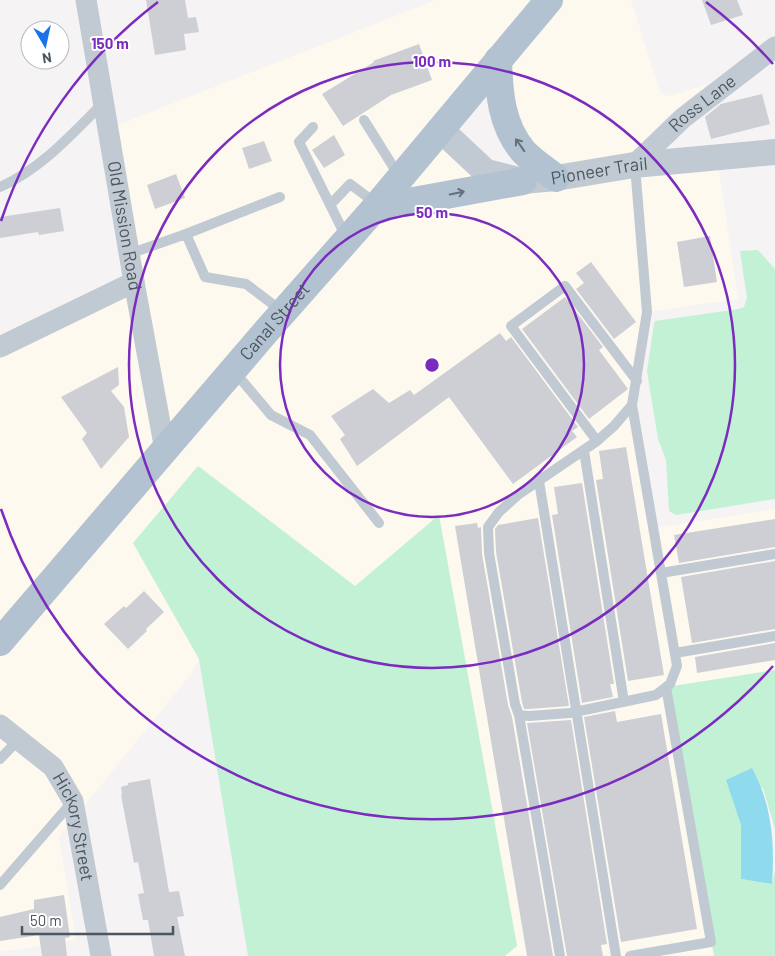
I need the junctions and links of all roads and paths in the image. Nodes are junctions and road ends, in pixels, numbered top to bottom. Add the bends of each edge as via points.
1 (86, 0) edge
2 (549, 0) edge
3 (775, 48) edge
4 (498, 60) junction
5 (104, 103) junction
6 (364, 120) dead end
7 (314, 127) dead end
8 (440, 129) junction
9 (775, 152) edge
10 (634, 165) junction
11 (400, 178) junction
12 (556, 178) junction
13 (523, 180) junction
14 (0, 188) edge
15 (280, 197) dead end
16 (330, 205) junction
17 (376, 207) junction
18 (186, 234) junction
19 (347, 240) junction
20 (129, 254) junction
21 (134, 282) junction
22 (284, 312) junction
23 (0, 346) edge
24 (233, 370) junction
25 (637, 381) junction
26 (632, 405) junction
27 (597, 441) junction
28 (165, 450) junction
29 (584, 451) junction
30 (538, 481) junction
31 (379, 523) dead end
32 (775, 554) edge
33 (662, 574) junction
34 (775, 636) edge
35 (0, 642) edge
36 (675, 653) junction
37 (666, 687) junction
38 (624, 702) junction
39 (576, 712) junction
40 (519, 715) junction
41 (0, 724) edge
42 (18, 739) junction
43 (0, 760) edge
44 (73, 801) junction
45 (0, 885) edge
46 (101, 956) edge
47 (560, 956) edge
48 (616, 956) edge
49 (630, 956) edge

1 - 5 street, Old Mission Road
2 - 4 main road, Canal Street
3 - 10 street, Ross Lane via 683,118
4 - 8 main road, Canal Street
12 -> 4 main road via 523,151 507,126 499,92
5 - 14 lane via 44,161
5 - 20 street, Old Mission Road
6 - 11 lane
7 - 16 lane via 299,142
8 - 11 main road, Canal Street
8 - 13 street, Pioneer Trail via 486,172
9 - 10 street, Pioneer Trail
10 - 12 street, Pioneer Trail
10 - 25 lane via 647,312
11 - 17 main road, Canal Street
12 - 13 street, Pioneer Trail
17 -> 13 main road
15 - 18 lane
16 - 17 lane via 350,184
16 - 19 lane
17 - 19 main road, Canal Street
18 - 20 lane
18 - 22 lane via 205,278 246,284
19 - 22 main road, Canal Street
20 - 21 street, Old Mission Road
21 - 23 street
21 - 28 street, Old Mission Road
22 - 24 main road, Canal Street
24 - 28 main road, Canal Street
24 - 31 lane via 271,415 310,435
25 - 26 lane
25 - 27 lane via 565,286 511,326
26 - 27 lane
26 - 33 lane
27 - 29 lane
28 - 35 main road, Canal Street
29 - 30 lane
29 - 38 lane
30 - 39 lane
30 - 40 lane via 498,512 488,527 489,553
32 - 33 lane
33 - 36 lane
34 - 36 lane
36 - 37 lane via 677,666
37 - 38 lane via 656,695
37 - 49 lane via 711,942
38 - 39 lane
39 - 40 lane
39 - 48 lane
40 - 47 lane
41 - 42 street, Hickory Street
42 - 43 lane
42 - 44 street, Hickory Street via 53,766
44 - 45 lane
44 - 46 street, Hickory Street

